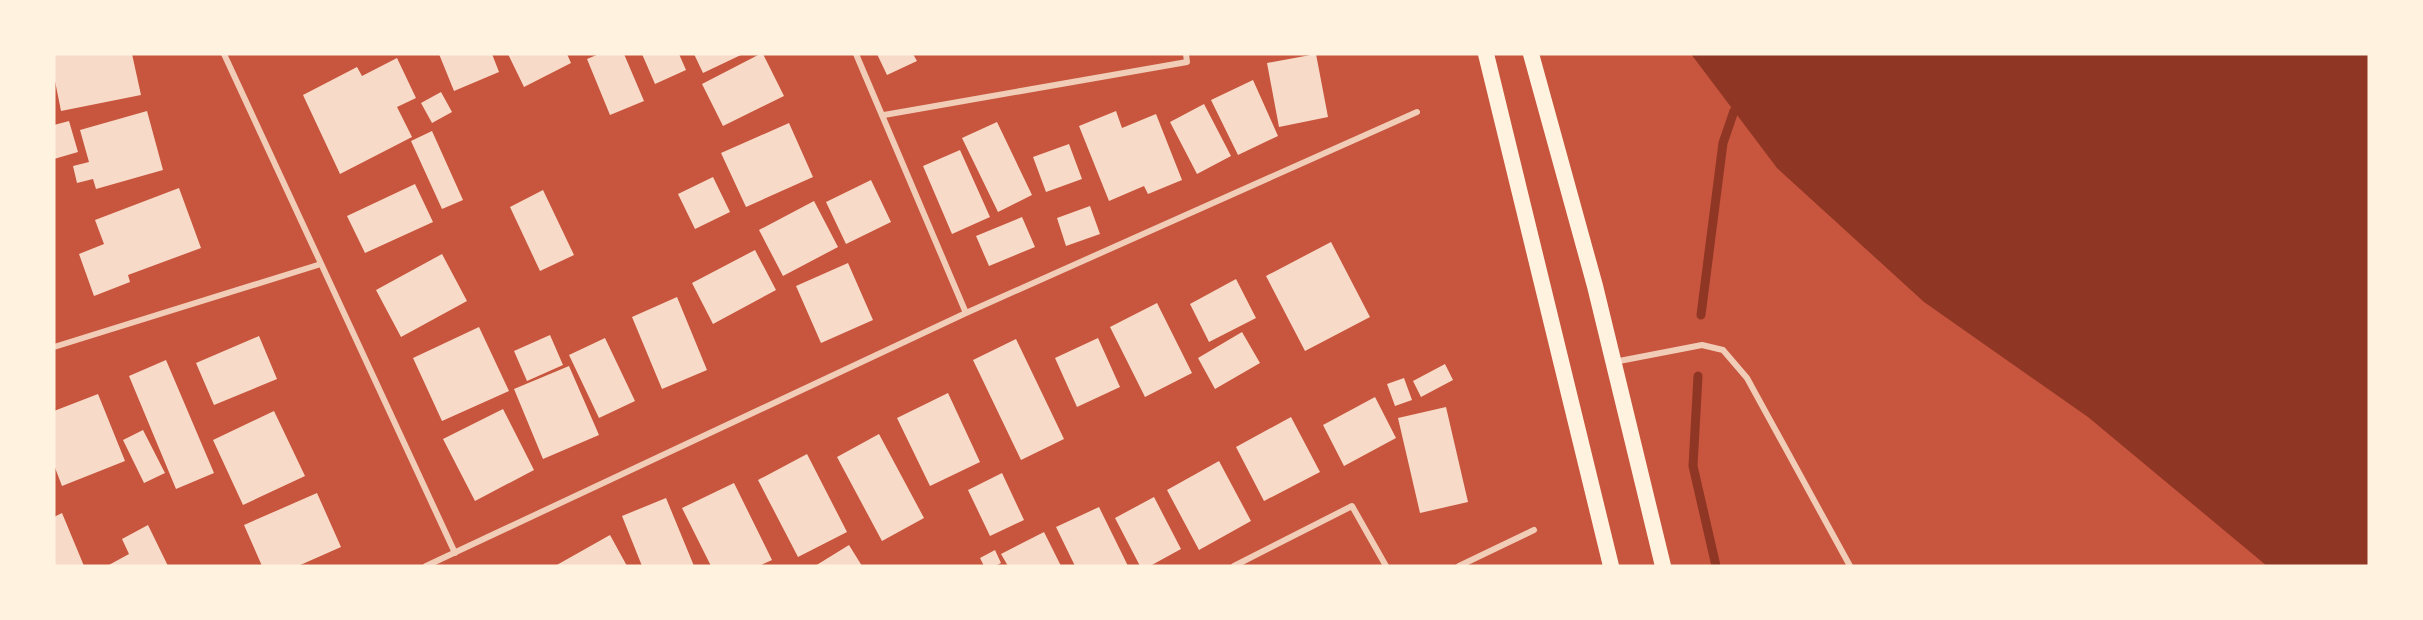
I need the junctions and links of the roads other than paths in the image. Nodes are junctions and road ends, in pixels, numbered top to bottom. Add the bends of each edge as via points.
1 (224, 54) edge
2 (856, 54) edge
3 (1186, 54) edge
4 (1486, 54) edge
5 (1531, 54) edge
6 (1417, 112) dead end
7 (884, 115) junction
8 (321, 264) junction
9 (966, 313) junction
10 (54, 347) edge
11 (1613, 362) junction
12 (1534, 530) dead end
13 (455, 553) junction
14 (426, 566) edge
15 (1234, 566) edge
16 (1386, 566) edge
17 (1459, 566) edge
18 (1611, 566) edge
19 (1663, 566) edge
20 (1850, 566) edge

1 - 8 street
2 - 7 street
3 - 7 street via 1187,62
4 - 18 highway
5 - 11 highway
6 - 9 street
7 - 9 street
8 - 10 street
8 - 13 street
9 - 13 street
11 - 19 highway
11 - 20 street via 1701,345 1723,350 1747,378
12 - 17 street
13 - 14 street
15 - 16 street via 1352,506

